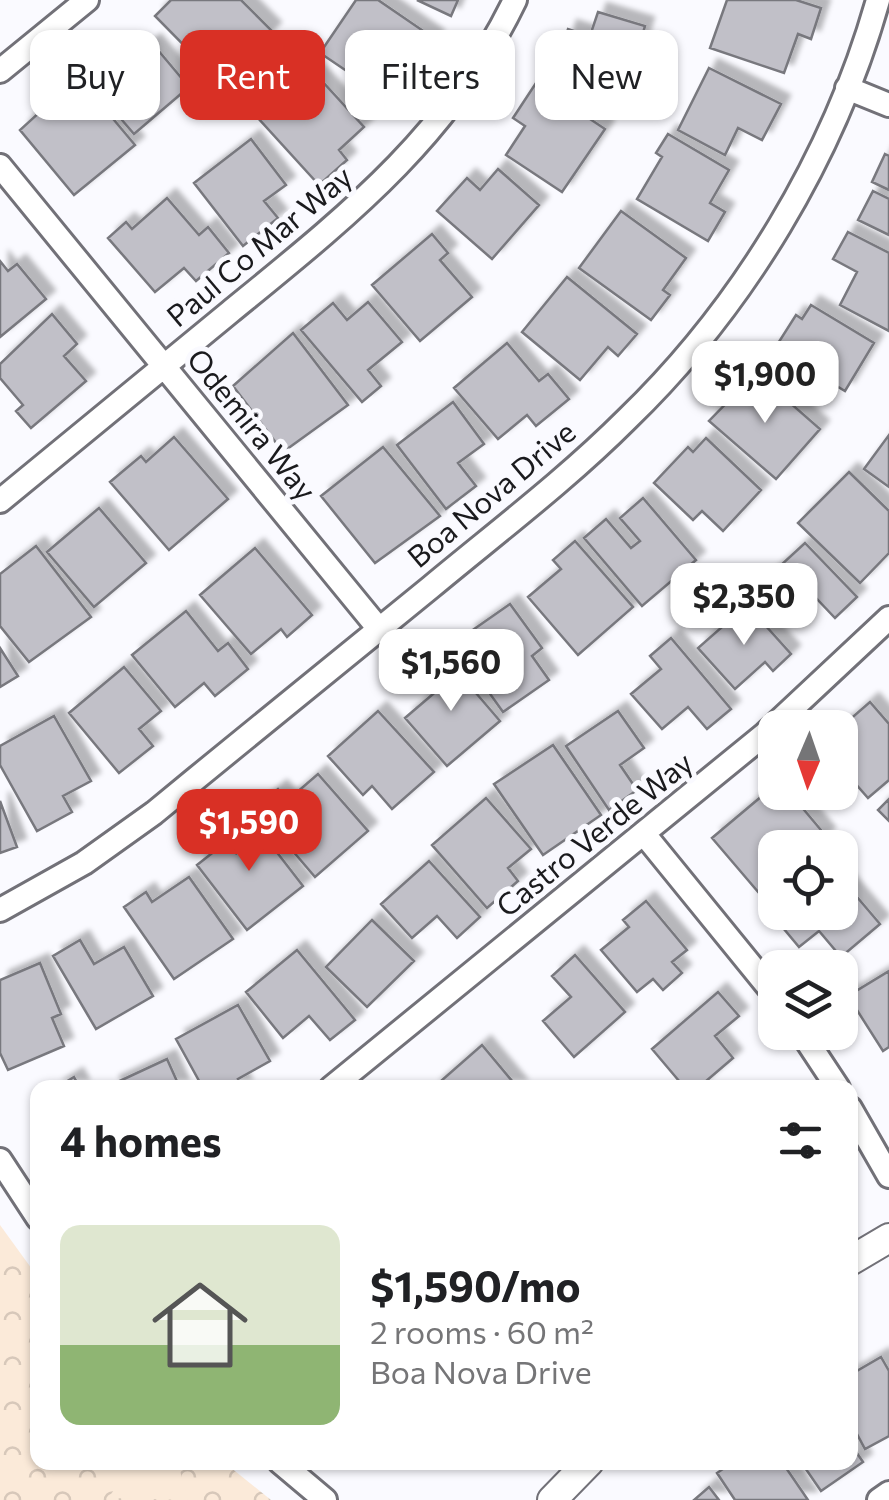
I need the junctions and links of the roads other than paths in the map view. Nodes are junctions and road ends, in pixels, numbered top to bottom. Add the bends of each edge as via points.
1 (87, 0) edge
2 (515, 0) edge
3 (878, 0) edge
4 (0, 71) edge
5 (847, 88) junction
6 (889, 105) edge
7 (0, 166) edge
8 (164, 366) junction
9 (0, 501) edge
10 (886, 626) edge
11 (379, 629) junction
12 (644, 834) junction
13 (0, 910) edge
14 (758, 974) edge
15 (813, 1050) edge
16 (359, 1080) edge
17 (833, 1080) edge
18 (858, 1122) edge
19 (0, 1160) edge
20 (889, 1176) edge
21 (30, 1206) edge
22 (889, 1238) edge
23 (858, 1255) edge
24 (289, 1470) edge
25 (581, 1470) edge
26 (889, 1493) edge
27 (325, 1500) edge
28 (552, 1500) edge
29 (879, 1500) edge

1 - 4 street
2 - 8 street, Paul Co Mar Way via 477,70 399,169
3 - 5 street, Boa Nova Drive
5 - 6 street
5 - 11 street, Boa Nova Drive via 762,252 669,375 558,482
7 - 8 street, Odemira Way
8 - 9 street, Paul Co Mar Way
8 - 11 street, Odemira Way
10 - 12 street, Castro Verde Way
11 - 13 street, Boa Nova Drive via 154,812 84,863
12 - 14 street
12 - 16 street, Castro Verde Way
15 - 17 street
18 - 20 street
19 - 21 street
22 - 23 street
24 - 27 street
25 - 28 street
26 - 29 street

